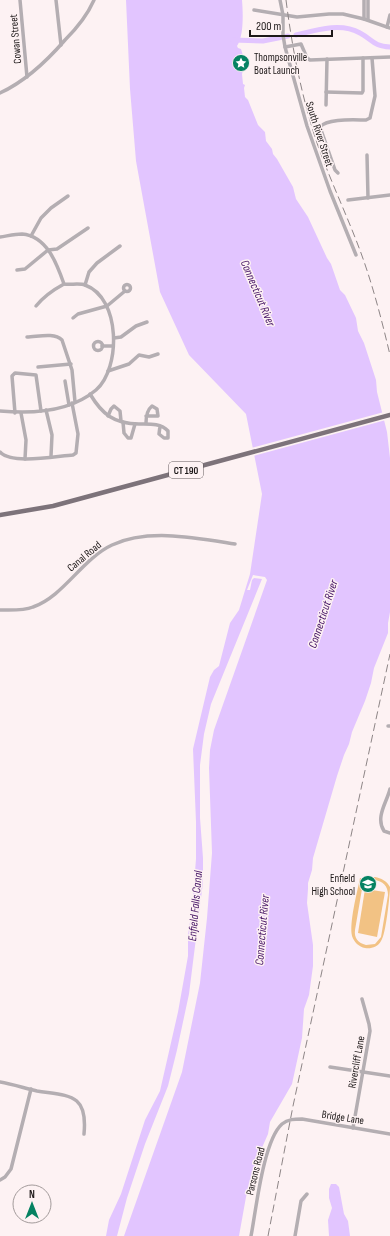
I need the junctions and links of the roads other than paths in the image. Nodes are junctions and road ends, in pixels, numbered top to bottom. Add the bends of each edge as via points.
1 (20, 0) edge
2 (56, 0) edge
3 (94, 0) edge
4 (280, 0) edge
5 (364, 0) edge
6 (368, 0) edge
7 (254, 10) dead end
8 (283, 15) junction
9 (390, 15) edge
10 (364, 19) junction
11 (368, 20) junction
12 (388, 28) edge
13 (61, 45) junction
14 (285, 47) junction
15 (390, 57) edge
16 (363, 58) junction
17 (372, 58) junction
18 (327, 59) junction
19 (27, 77) junction
20 (326, 92) junction
21 (0, 93) edge
22 (326, 105) dead end
23 (367, 155) dead end
24 (338, 173) dead end
25 (68, 196) dead end
26 (390, 196) edge
27 (368, 198) junction
28 (348, 200) dead end
29 (88, 228) dead end
30 (31, 236) junction
31 (0, 238) edge
32 (120, 246) dead end
33 (48, 250) junction
34 (356, 255) dead end
35 (17, 270) dead end
36 (64, 284) junction
37 (85, 285) junction
38 (125, 291) dead end
39 (36, 306) dead end
40 (107, 306) junction
41 (73, 318) dead end
42 (147, 322) dead end
43 (27, 337) dead end
44 (114, 338) junction
45 (102, 346) dead end
46 (113, 346) junction
47 (158, 354) dead end
48 (71, 364) junction
49 (38, 367) dead end
50 (108, 371) junction
51 (65, 381) dead end
52 (90, 394) junction
53 (72, 403) junction
54 (46, 410) junction
55 (0, 411) edge
56 (41, 411) junction
57 (15, 413) junction
58 (21, 413) junction
59 (390, 415) edge
60 (108, 416) junction
61 (146, 416) dead end
62 (122, 422) junction
63 (146, 423) junction
64 (135, 424) junction
65 (160, 426) dead end
66 (0, 452) edge
67 (51, 456) junction
68 (25, 458) junction
69 (1, 514) edge
70 (235, 544) dead end
71 (0, 610) edge
72 (390, 789) edge
73 (389, 797) edge
74 (390, 833) edge
75 (362, 999) dead end
76 (330, 1067) dead end
77 (364, 1072) junction
78 (390, 1076) edge
79 (0, 1082) edge
80 (30, 1089) junction
81 (292, 1119) joint
82 (353, 1128) junction
83 (84, 1134) dead end
84 (390, 1134) edge
85 (0, 1180) edge
86 (307, 1194) dead end
87 (250, 1236) edge
88 (295, 1236) edge

1 - 19 street, Cowan Street
2 - 13 street
3 - 13 street via 85,17
4 - 8 street, South River Street
5 - 10 street
6 - 11 street
7 - 8 street
8 - 10 street via 297,17 340,13
8 - 14 street, South River Street
9 - 12 street
10 - 11 street
11 - 12 street
13 - 19 street via 48,60
14 - 18 street via 301,44 308,59
14 - 34 street, South River Street via 309,133
15 - 17 street
16 - 17 street
16 - 18 street
16 - 20 street via 362,93
17 - 24 street via 375,96 370,118 336,120 320,127 334,170
18 - 20 street
19 - 21 street
20 - 22 street
23 - 27 street
25 - 30 street via 41,218
26 - 27 street
27 - 28 street
29 - 33 street via 57,249
30 - 31 street via 23,234
30 - 33 street via 42,242
32 - 37 street via 97,263 89,272
33 - 35 street via 25,268
33 - 36 street
36 - 37 street
36 - 39 street
37 - 40 street via 98,294
38 - 40 street
40 - 41 street via 78,314
40 - 44 street
42 - 44 street via 136,326 121,337
43 - 48 street via 60,337
44 - 46 street
45 - 46 street
46 - 50 street
47 - 50 street via 149,357 139,355 129,364
48 - 49 street
48 - 53 street
50 - 52 street via 100,386
51 - 53 street
52 - 53 street
52 - 60 street via 101,411
53 - 54 street
53 - 67 street via 78,434 76,453
54 - 56 street
54 - 67 street via 52,435
55 - 57 street
56 - 57 street via 36,375 15,373 12,376
56 - 58 street
57 - 58 street
58 - 68 street via 26,440
59 - 69 main road, CT 190 via 52,506
60 - 62 street
60 - 62 street via 114,406 120,410
61 - 63 street
62 - 64 street
62 - 64 street via 128,438 133,435
63 - 64 street
63 - 65 street
66 - 68 street via 8,456
67 - 68 street
70 - 71 street, Canal Road via 157,536 123,540 98,553 50,598 26,609
72 - 73 street
73 - 74 street via 385,800 381,825 384,831
75 - 77 street, Rivercliff Lane via 370,1032
76 - 77 street
77 - 78 street
77 - 82 street, Rivercliff Lane
79 - 80 street
80 - 83 street via 74,1098 84,1109
80 - 85 street via 13,1165
81 - 82 street, Bridge Lane
81 - 87 street, Parsons Road via 279,1128 268,1152
82 - 84 street, Bridge Lane
86 - 88 street via 301,1201

